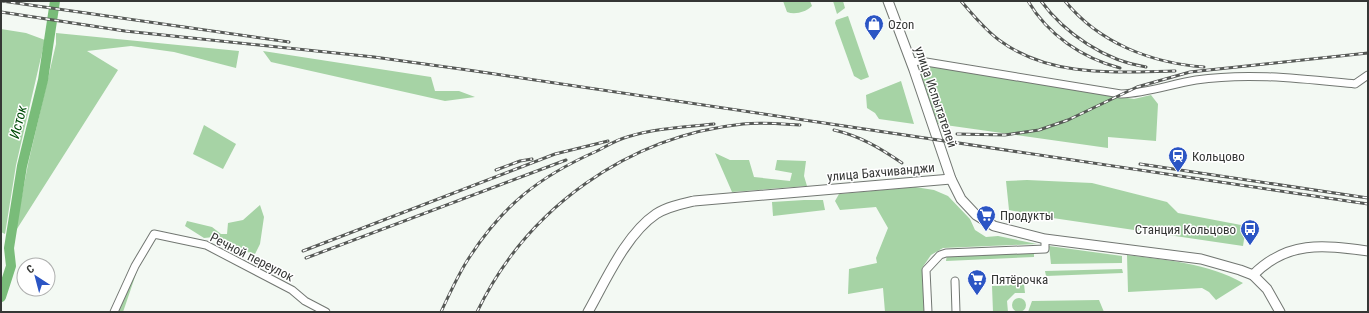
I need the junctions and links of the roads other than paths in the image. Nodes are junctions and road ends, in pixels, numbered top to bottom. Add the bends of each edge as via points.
1 (888, 1) edge
2 (911, 62) junction
3 (1368, 75) edge
4 (951, 179) junction
5 (1045, 239) junction
6 (1368, 251) edge
7 (1253, 274) junction
8 (955, 281) dead end
9 (114, 312) edge
10 (326, 312) edge
11 (588, 312) edge
12 (928, 312) edge
13 (956, 312) edge
14 (1280, 312) edge

1 - 2 main road, улица Испытателей
2 - 3 street via 920,61 1122,94 1137,94 1197,80 1262,76 1355,84
2 - 4 main road, улица Испытателей
4 - 5 main road, улица Бахчиванджи via 968,208 986,223
4 - 11 main road, улица Бахчиванджи via 694,201 674,206 656,214 642,227 620,256
5 - 7 main road, улица Бахчиванджи via 1201,259
5 - 12 street via 1046,249 940,255 926,270
6 - 7 main road via 1331,247 1292,250 1274,257
7 - 14 main road via 1267,289
8 - 13 street
9 - 10 street, Речной переулок via 135,266 154,234 206,245 292,290

